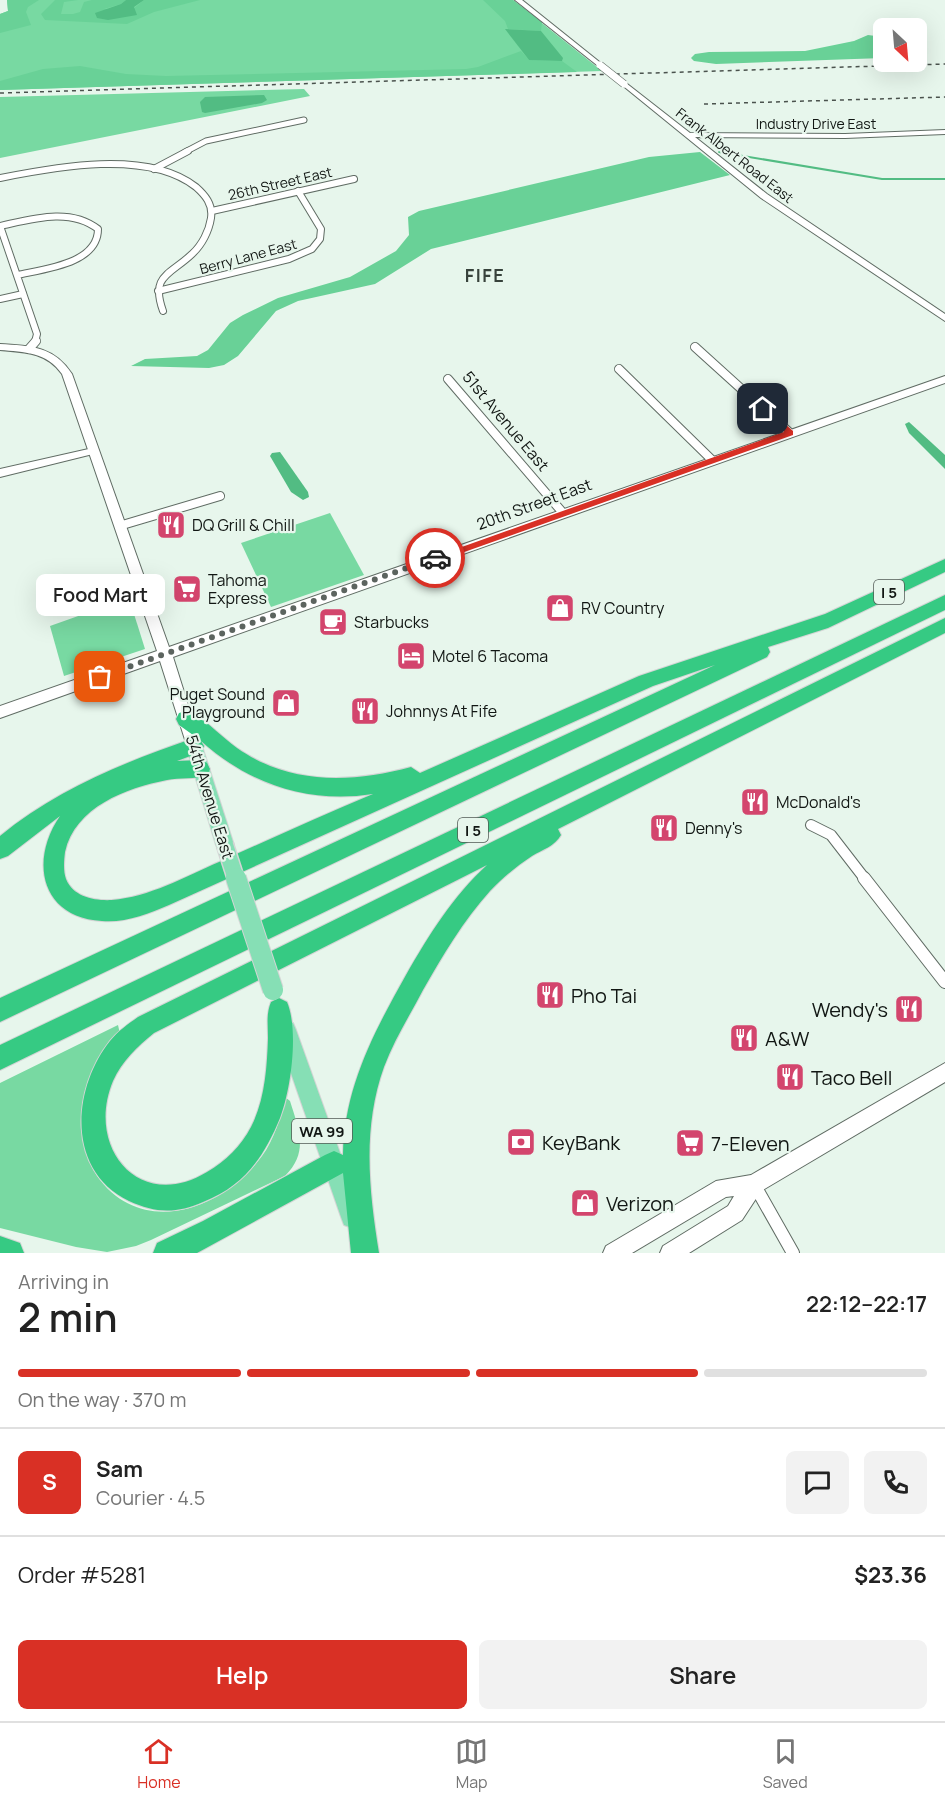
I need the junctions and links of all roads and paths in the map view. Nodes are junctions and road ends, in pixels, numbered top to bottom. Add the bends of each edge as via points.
1 (518, 0) edge
2 (304, 120) dead end
3 (945, 132) edge
4 (687, 135) junction
5 (154, 169) junction
6 (0, 178) edge
7 (354, 179) dead end
8 (298, 191) junction
9 (212, 211) junction
10 (0, 226) edge
11 (17, 275) junction
12 (158, 291) junction
13 (23, 294) junction
14 (0, 299) edge
15 (163, 311) dead end
16 (945, 318) edge
17 (0, 346) edge
18 (695, 347) dead end
19 (29, 349) junction
20 (619, 369) dead end
21 (448, 379) dead end
22 (945, 379) edge
23 (790, 433) junction
24 (93, 451) junction
25 (711, 460) junction
26 (0, 473) edge
27 (220, 496) dead end
28 (563, 513) junction
29 (119, 526) junction
30 (945, 565) edge
31 (945, 602) edge
32 (833, 618) junction
33 (944, 625) edge
34 (165, 654) junction
35 (0, 712) edge
36 (186, 719) junction
37 (194, 746) junction
38 (492, 750) junction
39 (200, 769) junction
40 (811, 825) dead end
41 (0, 849) edge
42 (945, 982) edge
43 (276, 1000) junction
44 (0, 1010) edge
45 (0, 1058) edge
46 (945, 1072) edge
47 (334, 1164) junction
48 (754, 1184) junction
49 (0, 1250) edge
50 (10, 1253) edge
51 (167, 1253) edge
52 (365, 1253) edge
53 (614, 1253) edge
54 (670, 1253) edge
55 (793, 1253) edge

1 - 4 street, Frank Albert Road East, bridge
2 - 5 street via 206,141
3 - 4 street, Industry Drive East
4 - 16 street, Frank Albert Road East via 764,196
5 - 6 street via 86,165
5 - 9 street via 179,176 195,186 208,199
7 - 8 street, 26th Street East
8 - 9 street, 26th Street East
8 - 12 street, Berry Lane East via 321,229 320,239 312,249 289,259
9 - 12 street via 200,245 163,277
10 - 11 street
10 - 11 street via 71,217 91,223 99,232 97,242 80,256
11 - 13 street
12 - 15 street
13 - 14 street
13 - 19 street via 37,334
17 - 19 main road
18 - 23 street
19 - 24 main road, 54th Avenue East via 58,360 64,369
20 - 25 street
21 - 28 street, 51st Avenue East
22 - 23 main road, 20th Street East
23 - 25 main road, 20th Street East
24 - 26 street
24 - 29 main road, 54th Avenue East
25 - 28 main road, 20th Street East
27 - 29 street
28 - 34 main road, 20th Street East
29 - 34 main road, 54th Avenue East
30 - 32 highway, I 5
31 - 45 highway, I 5
32 - 38 highway via 646,681
32 - 44 highway, I 5
33 - 43 highway via 146,1025 115,1053 93,1107 96,1148 123,1184 150,1197 176,1197 213,1185 240,1164 263,1130 275,1091 281,1038
33 - 52 highway via 804,706 539,840 507,861 475,890 443,930 370,1072 359,1114 356,1157
34 - 35 main road, 20th Street East
34 - 36 main road, 54th Avenue East
36 - 37 main road, 54th Avenue East
36 - 38 highway via 248,764 270,775 320,788 378,785
37 - 39 main road, 54th Avenue East
37 - 41 highway via 142,764 68,799
38 - 39 highway via 161,898 108,911 75,904 65,895 53,873 54,850 64,826 82,805 108,790 169,769
39 - 43 main road, 54th Avenue East / WA 99, bridge
40 - 42 street via 831,836
43 - 47 main road, 54th Avenue East / WA 99
46 - 48 main road
47 - 51 highway
47 - 52 main road, 54th Avenue East / WA 99
48 - 53 main road via 723,1188
48 - 54 main road via 735,1213
48 - 55 street
49 - 50 highway

